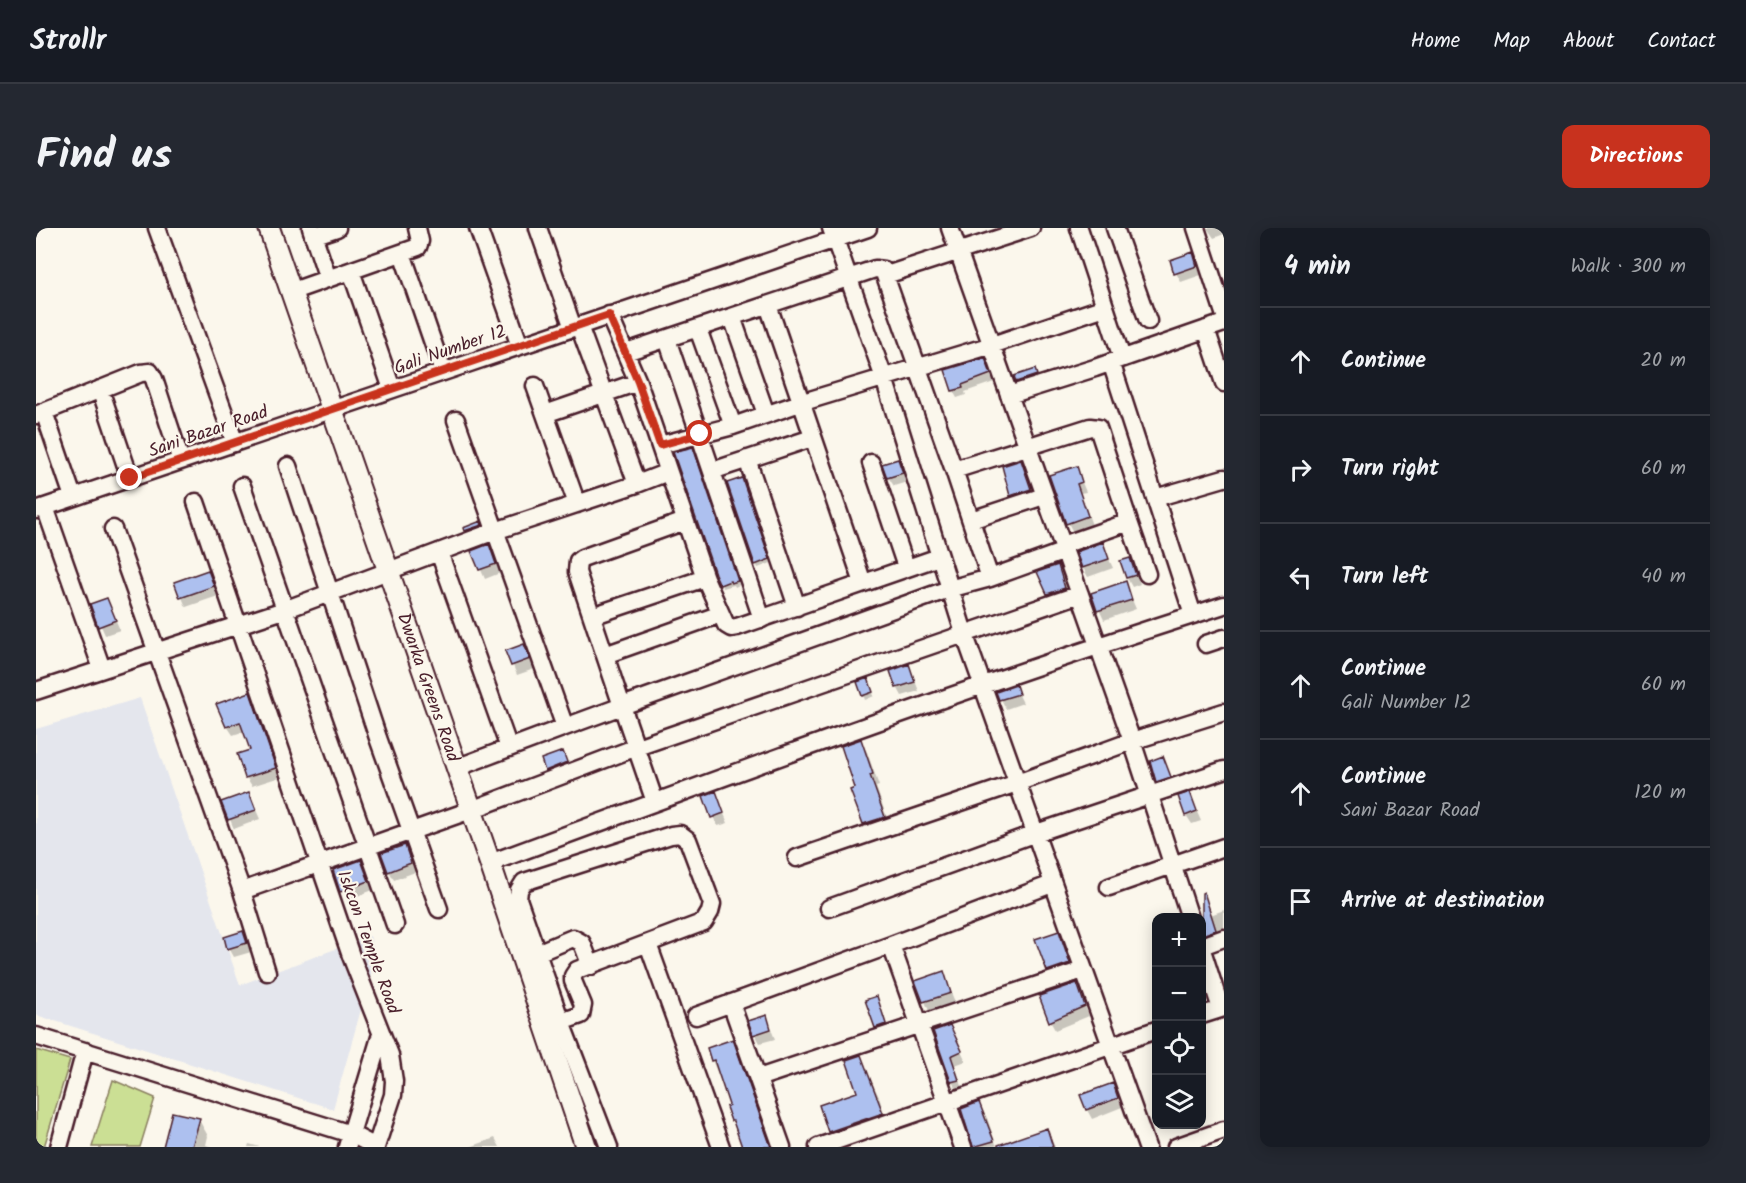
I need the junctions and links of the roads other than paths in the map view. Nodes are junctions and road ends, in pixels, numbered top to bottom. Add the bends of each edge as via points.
1 (157, 228) edge
2 (268, 228) edge
3 (337, 228) edge
4 (417, 228) edge
5 (478, 228) edge
6 (538, 228) edge
7 (868, 228) edge
8 (950, 228) edge
9 (1031, 228) edge
10 (1079, 228) edge
11 (1115, 228) edge
12 (1196, 228) edge
13 (312, 232) edge
14 (833, 234) edge
15 (958, 251) junction
16 (402, 253) junction
17 (351, 272) junction
18 (886, 275) junction
19 (328, 279) junction
20 (848, 279) junction
21 (290, 292) junction
22 (768, 305) junction
23 (1105, 307) junction
24 (1224, 313) edge
25 (609, 315) junction
26 (732, 317) junction
27 (1148, 321) dead end
28 (1224, 323) edge
29 (576, 327) junction
30 (698, 329) junction
31 (1206, 329) junction
32 (667, 339) junction
33 (992, 345) junction
34 (520, 346) junction
35 (626, 352) junction
36 (1116, 360) junction
37 (918, 367) junction
38 (443, 372) junction
39 (884, 378) junction
40 (638, 382) junction
41 (1224, 383) edge
42 (535, 386) dead end
43 (100, 389) junction
44 (392, 389) junction
45 (604, 393) junction
46 (1009, 395) junction
47 (800, 403) junction
48 (332, 410) junction
49 (40, 413) edge
50 (545, 414) junction
51 (766, 414) junction
52 (456, 420) dead end
53 (733, 426) junction
54 (700, 434) junction
55 (813, 438) junction
56 (235, 443) junction
57 (660, 445) junction
58 (1026, 446) junction
59 (747, 459) junction
60 (181, 461) junction
61 (871, 463) dead end
62 (288, 466) dead end
63 (954, 470) junction
64 (712, 471) junction
65 (668, 472) junction
66 (130, 478) junction
67 (1224, 478) edge
68 (637, 484) junction
69 (242, 486) dead end
70 (1044, 496) junction
71 (73, 497) junction
72 (1155, 498) junction
73 (195, 502) dead end
74 (577, 504) junction
75 (40, 508) edge
76 (971, 519) junction
77 (685, 521) junction
78 (1129, 522) junction
79 (113, 529) dead end
80 (495, 531) junction
81 (1064, 548) junction
82 (439, 552) junction
83 (939, 557) junction
84 (906, 567) junction
85 (387, 571) junction
86 (1147, 574) dead end
87 (705, 578) junction
88 (990, 578) junction
89 (863, 583) junction
90 (949, 589) junction
91 (329, 593) junction
92 (1080, 594) junction
93 (1224, 605) edge
94 (797, 606) junction
95 (284, 610) junction
96 (721, 614) junction
97 (1193, 615) junction
98 (592, 616) junction
99 (762, 619) junction
100 (237, 625) junction
101 (964, 633) junction
102 (1224, 638) edge
103 (1206, 644) dead end
104 (1099, 645) junction
105 (155, 652) junction
106 (604, 655) junction
107 (102, 669) junction
108 (982, 684) junction
109 (36, 691) edge
110 (622, 706) junction
111 (1224, 712) edge
112 (564, 727) junction
113 (1132, 741) junction
114 (637, 747) junction
115 (509, 748) junction
116 (456, 768) junction
117 (1224, 770) edge
118 (1017, 783) junction
119 (1149, 794) junction
120 (656, 802) junction
121 (471, 810) junction
122 (411, 831) junction
123 (1036, 833) junction
124 (366, 846) junction
125 (1224, 847) edge
126 (797, 858) dead end
127 (320, 863) junction
128 (490, 863) junction
129 (1172, 865) junction
130 (1052, 884) junction
131 (1109, 887) dead end
132 (242, 891) junction
133 (829, 908) dead end
134 (439, 909) dead end
135 (1188, 913) edge
136 (395, 925) dead end
137 (1224, 938) edge
138 (648, 944) junction
139 (891, 945) junction
140 (1206, 946) edge
141 (537, 952) junction
142 (1206, 959) edge
143 (591, 966) junction
144 (1083, 970) junction
145 (267, 972) dead end
146 (540, 986) junction
147 (731, 1003) junction
148 (1223, 1008) edge
149 (1206, 1014) edge
150 (696, 1016) dead end
151 (561, 1022) junction
152 (919, 1023) junction
153 (1152, 1031) edge
154 (381, 1034) junction
155 (36, 1036) edge
156 (1109, 1046) junction
157 (85, 1051) junction
158 (758, 1078) junction
159 (946, 1101) junction
160 (1224, 1130) edge
161 (349, 1140) edge
162 (58, 1147) edge
163 (376, 1147) edge
164 (586, 1147) edge
165 (609, 1147) edge
166 (721, 1147) edge
167 (782, 1147) edge
168 (818, 1147) edge
169 (963, 1147) edge
170 (1147, 1147) edge
171 (1176, 1147) edge

1 - 56 street
2 - 21 street, Dwarka Greens Road
3 - 13 street
4 - 16 street via 418,247
5 - 34 street
6 - 29 street
7 - 14 street, Gali Number 12
8 - 15 street
9 - 15 street
10 - 23 street
11 - 27 street
12 - 24 street
13 - 19 street
14 - 20 street
14 - 25 street, Gali Number 12
15 - 18 street
15 - 33 street
16 - 17 street
16 - 38 street
17 - 19 street
17 - 44 street
18 - 20 street via 879,268
18 - 37 street
19 - 21 street
20 - 22 street
20 - 39 street
21 - 48 street, Dwarka Greens Road
22 - 26 street
22 - 47 street
23 - 33 street
23 - 36 street
25 - 29 street, Gali Number 12
25 - 35 street
26 - 30 street
26 - 51 street
28 - 31 street
29 - 34 street, Gali Number 12
29 - 45 street
30 - 32 street
30 - 53 street
31 - 36 street
31 - 41 street
32 - 35 street
32 - 54 street
33 - 37 street
33 - 46 street
34 - 38 street, Gali Number 12
35 - 40 street
36 - 46 street
36 - 72 street
37 - 39 street
37 - 63 street
38 - 44 street, Gali Number 12
39 - 47 street
39 - 83 street
40 - 45 street
40 - 57 street
42 - 50 street
43 - 49 street
43 - 60 street via 150,372
43 - 66 street
44 - 48 street, Sani Bazar Road
45 - 50 street
45 - 68 street
46 - 58 street
47 - 51 street
47 - 55 street
48 - 56 street, Sani Bazar Road
48 - 85 street, Dwarka Greens Road
49 - 71 street
50 - 74 street
51 - 53 street
52 - 80 street
53 - 54 street
54 - 57 street
54 - 64 street
55 - 59 street
55 - 89 street
56 - 60 street, Sani Bazar Road
57 - 65 street
58 - 63 street
58 - 70 street
58 - 78 street via 1098,428
59 - 64 street
59 - 94 street
60 - 66 street, Sani Bazar Road
61 - 84 street
62 - 91 street
63 - 76 street
64 - 99 street
65 - 68 street
65 - 77 street
66 - 71 street, Sani Bazar Road
67 - 72 street
68 - 74 street
69 - 95 street
70 - 76 street
70 - 81 street
71 - 75 street, Sani Bazar Road
72 - 97 street
73 - 100 street, Iskcon Temple Road
74 - 80 street
75 - 107 street
76 - 88 street
77 - 87 street
77 - 98 street via 578,561 577,572
78 - 81 street
78 - 86 street
79 - 105 street
80 - 82 street
80 - 112 street
81 - 88 street
81 - 92 street
82 - 85 street
82 - 115 street
83 - 84 street
83 - 90 street
84 - 89 street
85 - 91 street
85 - 116 street, Dwarka Greens Road
87 - 96 street
87 - 98 street
88 - 90 street
89 - 94 street
90 - 101 street
90 - 110 street
91 - 95 street
91 - 122 street
92 - 101 street
92 - 104 street
93 - 97 street
94 - 99 street
95 - 100 street
95 - 124 street
96 - 99 street via 731,627
96 - 106 street
97 - 104 street
98 - 106 street
100 - 105 street
100 - 127 street, Iskcon Temple Road
101 - 108 street
101 - 114 street
102 - 103 street
104 - 108 street
104 - 113 street
105 - 107 street
105 - 132 street
106 - 110 street
107 - 109 street
108 - 118 street
108 - 120 street
110 - 112 street
110 - 114 street
111 - 113 street
112 - 115 street
113 - 118 street
113 - 119 street
114 - 120 street
114 - 121 street
115 - 116 street
116 - 121 street, Dwarka Greens Road
117 - 119 street
118 - 123 street
118 - 126 street
119 - 123 street
119 - 129 street
120 - 128 street
121 - 122 street
121 - 128 street, Dwarka Greens Road
122 - 124 street
122 - 134 street
123 - 130 street
123 - 133 street
124 - 127 street
124 - 136 street
125 - 129 street
127 - 132 street
127 - 154 street, Iskcon Temple Road
128 - 146 street, Dwarka Greens Road
129 - 131 street
129 - 135 street
130 - 139 street
130 - 144 street
132 - 145 street
137 - 140 street
138 - 141 street via 704,922 710,912 712,904 688,840 680,834 524,882 518,899
138 - 143 street
138 - 166 street
139 - 147 street
139 - 152 street
141 - 143 street via 573,938 582,943
141 - 146 street
142 - 148 street
143 - 151 street via 573,975 583,1005 581,1015
144 - 152 street
144 - 156 street
146 - 151 street
146 - 164 street, Dwarka Greens Road
147 - 150 street
147 - 158 street
148 - 149 street
151 - 165 street
152 - 158 street
152 - 159 street
153 - 156 street
154 - 161 street, Iskcon Temple Road
154 - 163 street, Iskcon Temple Road via 390,1055 394,1081
155 - 157 street
156 - 159 street
156 - 170 street
157 - 161 street
157 - 162 street
158 - 167 street
159 - 168 street
159 - 169 street
160 - 171 street
161 - 163 street

